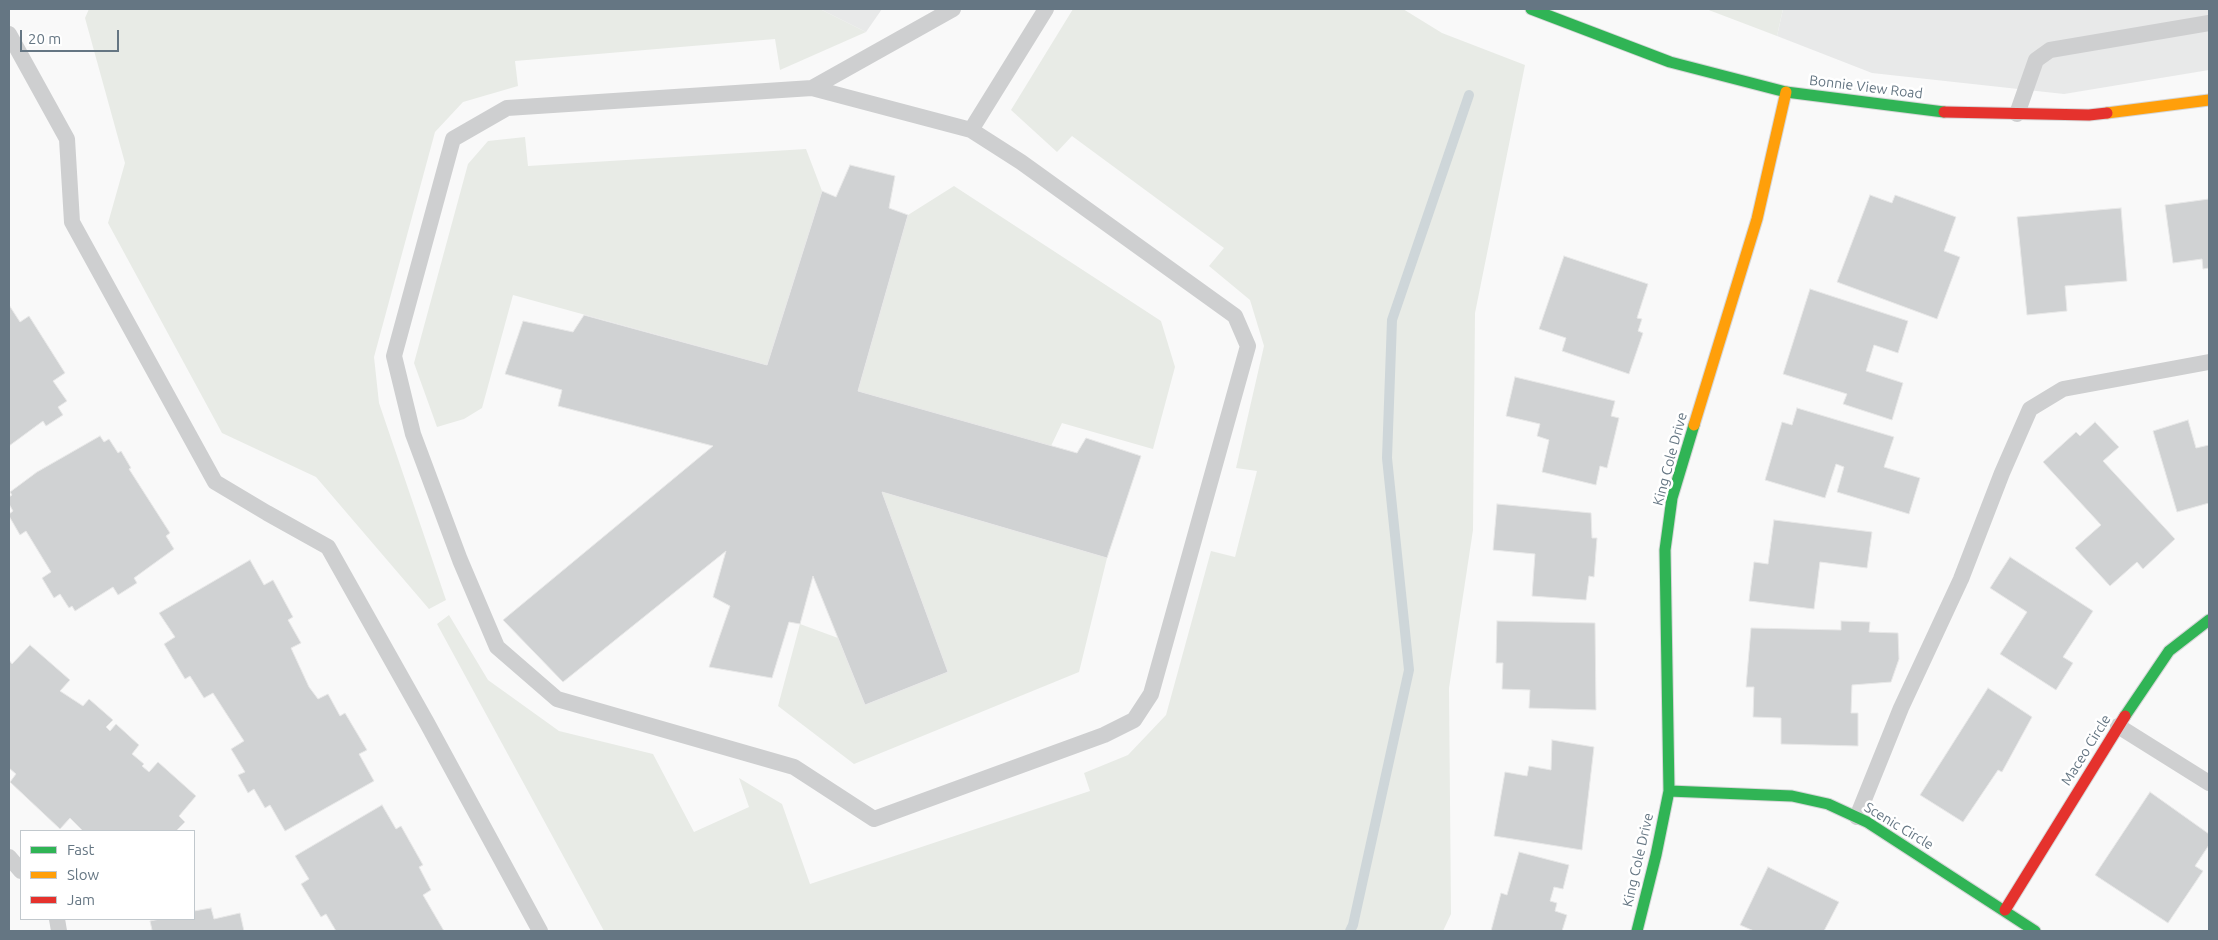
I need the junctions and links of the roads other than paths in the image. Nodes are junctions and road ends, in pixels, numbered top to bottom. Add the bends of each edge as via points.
1 (953, 9) edge
2 (1046, 9) edge
3 (1531, 9) edge
4 (2209, 23) edge
5 (9, 34) edge
6 (812, 88) junction
7 (1786, 92) junction
8 (2209, 100) edge
9 (2017, 114) junction
10 (971, 130) junction
11 (2209, 362) edge
12 (2209, 620) edge
13 (2118, 726) junction
14 (2209, 783) edge
15 (1669, 791) junction
16 (1857, 817) junction
17 (9, 858) edge
18 (20, 870) edge
19 (2005, 910) junction
20 (540, 931) edge
21 (1637, 931) edge
22 (2035, 931) edge

1 - 6 lane
2 - 10 lane
3 - 7 street, Bonnie View Road via 1670,62
4 - 9 lane via 2050,50 2036,60
5 - 20 lane via 67,139 72,222 215,482 328,547
6 - 10 lane
6 - 10 lane via 507,108 453,139 394,356 413,434 460,560 497,647 557,699 794,767 874,820 1134,720 1151,694 1248,346 1235,316 1021,162
7 - 9 street, Bonnie View Road via 1951,113
7 - 15 street, King Cole Drive via 1757,219 1672,498 1666,550
8 - 9 street, Bonnie View Road via 2089,115
11 - 16 lane via 2063,389 2030,409
12 - 13 street, Maceo Circle via 2169,651
13 - 14 lane
13 - 19 street, Maceo Circle
15 - 16 street, Scenic Circle via 1792,796 1828,804
15 - 21 street, King Cole Drive
16 - 19 street, Scenic Circle
17 - 18 lane
19 - 22 street, Scenic Circle

